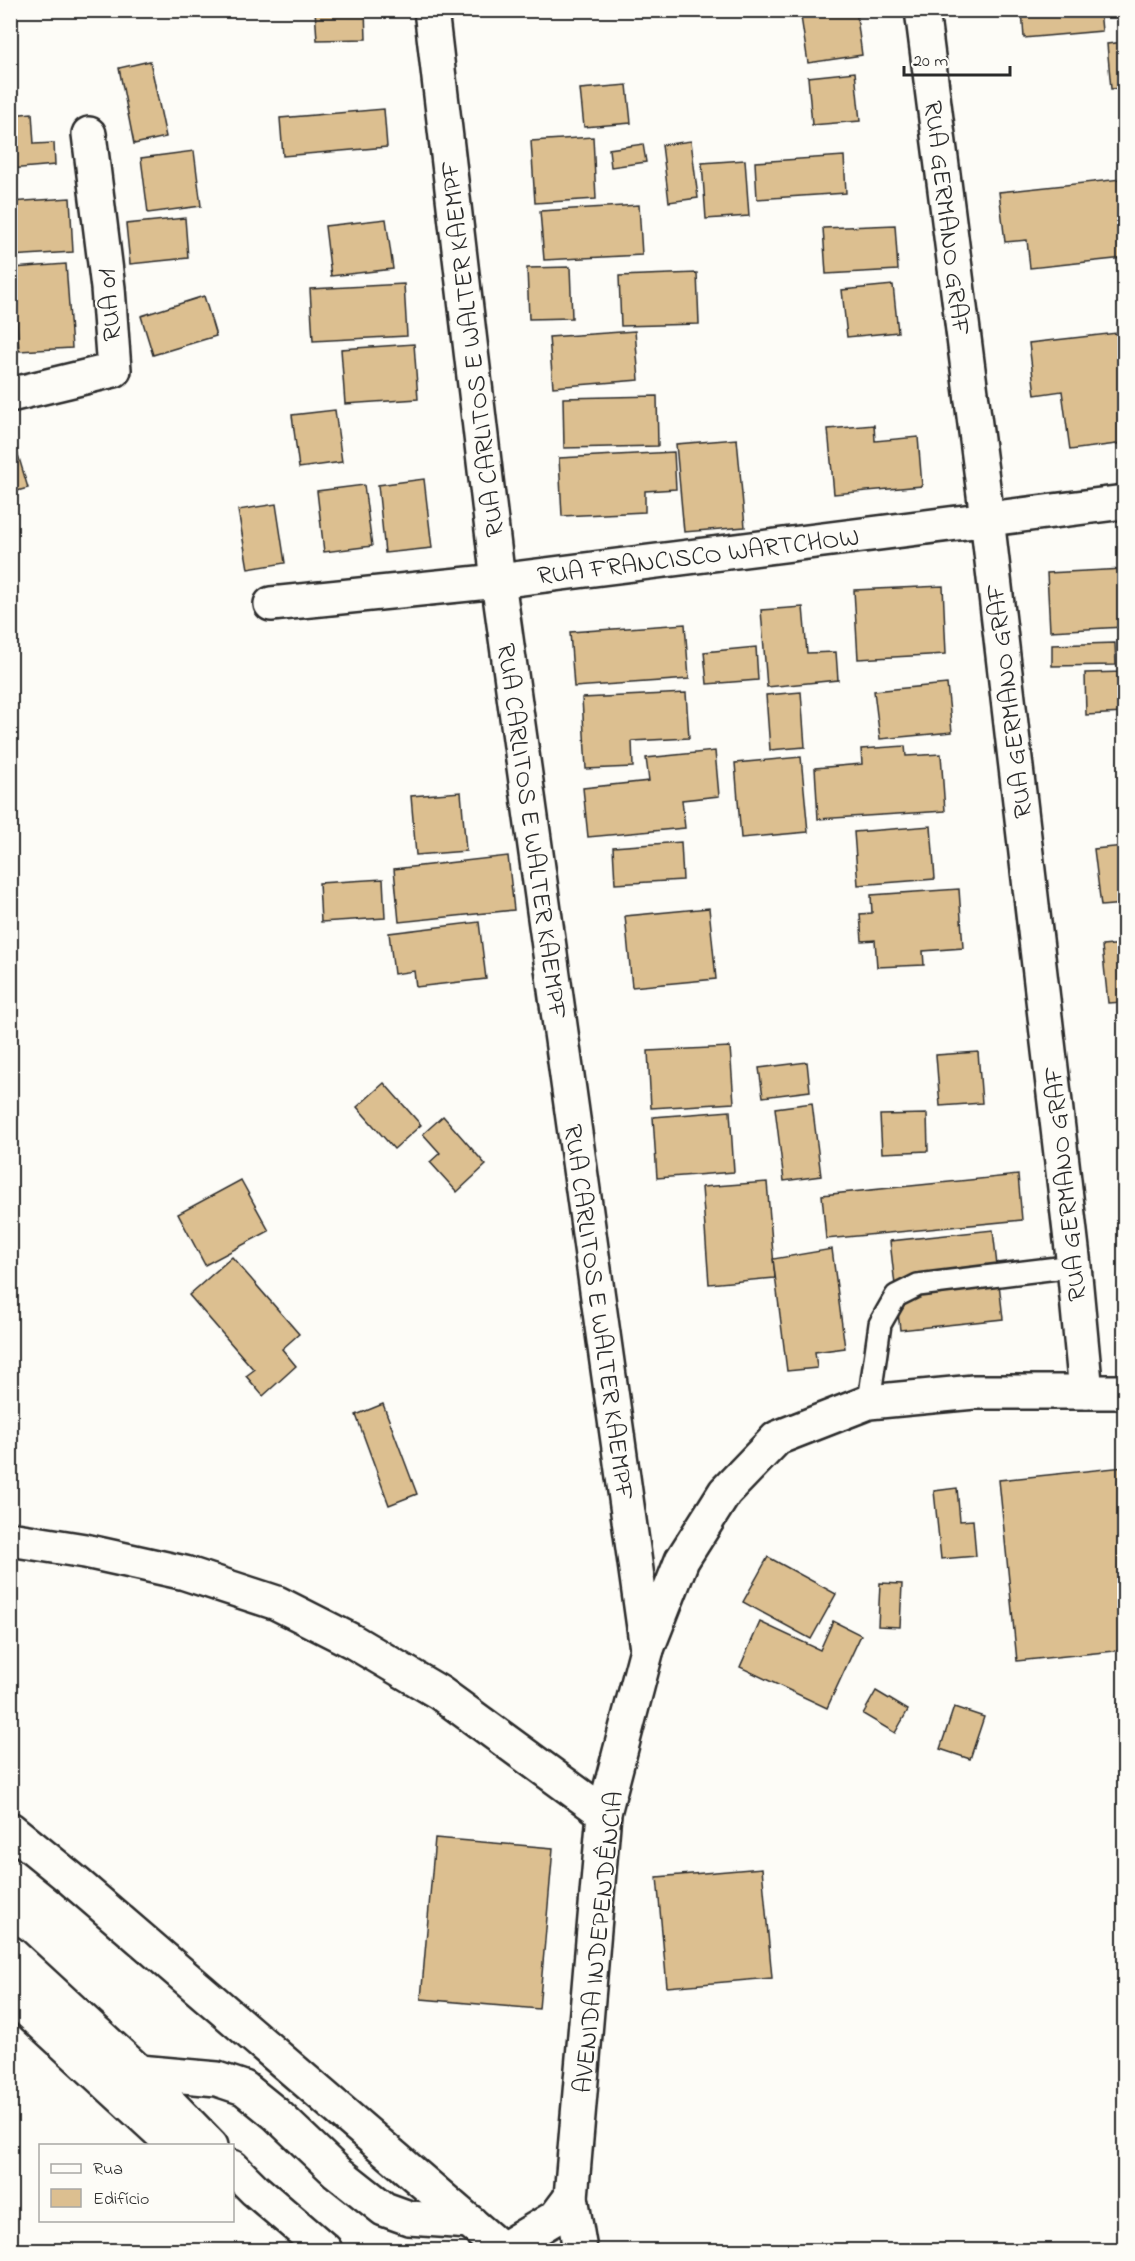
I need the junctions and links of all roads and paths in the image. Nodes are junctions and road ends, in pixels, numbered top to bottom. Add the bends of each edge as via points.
1 (431, 10) edge
2 (922, 10) edge
3 (89, 134) dead end
4 (10, 395) edge
5 (1125, 502) edge
6 (987, 518) junction
7 (498, 581) junction
8 (271, 604) dead end
9 (1074, 1266) junction
10 (1086, 1392) junction
11 (1125, 1392) edge
12 (869, 1402) junction
13 (10, 1539) edge
14 (647, 1649) junction
15 (604, 1813) junction
16 (10, 1829) edge
17 (10, 1953) edge
18 (10, 1994) edge
19 (139, 2072) junction
20 (175, 2144) edge
21 (210, 2144) edge
22 (234, 2169) edge
23 (572, 2197) junction
24 (234, 2199) edge
25 (470, 2222) junction
26 (292, 2250) edge
27 (325, 2250) edge
28 (502, 2250) edge
29 (580, 2250) edge

1 - 7 main road, RUA CARLITOS E WALTER KAEMPF
2 - 6 main road, RUA GERMANO GRAF
3 - 4 main road, RUA 01 via 114,370
5 - 6 main road, RUA FRANCISCO WARTCHOW
6 - 7 main road, RUA FRANCISCO WARTCHOW
6 - 9 main road, RUA GERMANO GRAF
7 - 8 main road, RUA FRANCISCO WARTCHOW
7 - 14 main road, RUA CARLITOS E WALTER KAEMPF
9 - 10 main road, RUA GERMANO GRAF
9 - 12 lane via 918,1285 896,1296 880,1324
10 - 11 main road, AVENIDA INDEPENDÊNCIA
10 - 12 main road, AVENIDA INDEPENDÊNCIA via 974,1392
12 - 14 main road, AVENIDA INDEPENDÊNCIA via 777,1438 725,1492 682,1560
13 - 15 main road via 185,1573 277,1603 440,1693
14 - 15 main road, AVENIDA INDEPENDÊNCIA
15 - 23 main road, AVENIDA INDEPENDÊNCIA
16 - 25 main road
17 - 19 main road
18 - 20 main road
19 - 21 main road
19 - 25 main road via 216,2079 244,2088 384,2209 409,2218
22 - 27 main road
23 - 28 main road via 556,2217
23 - 29 main road, AVENIDA INDEPENDÊNCIA
24 - 26 main road
25 - 28 main road

